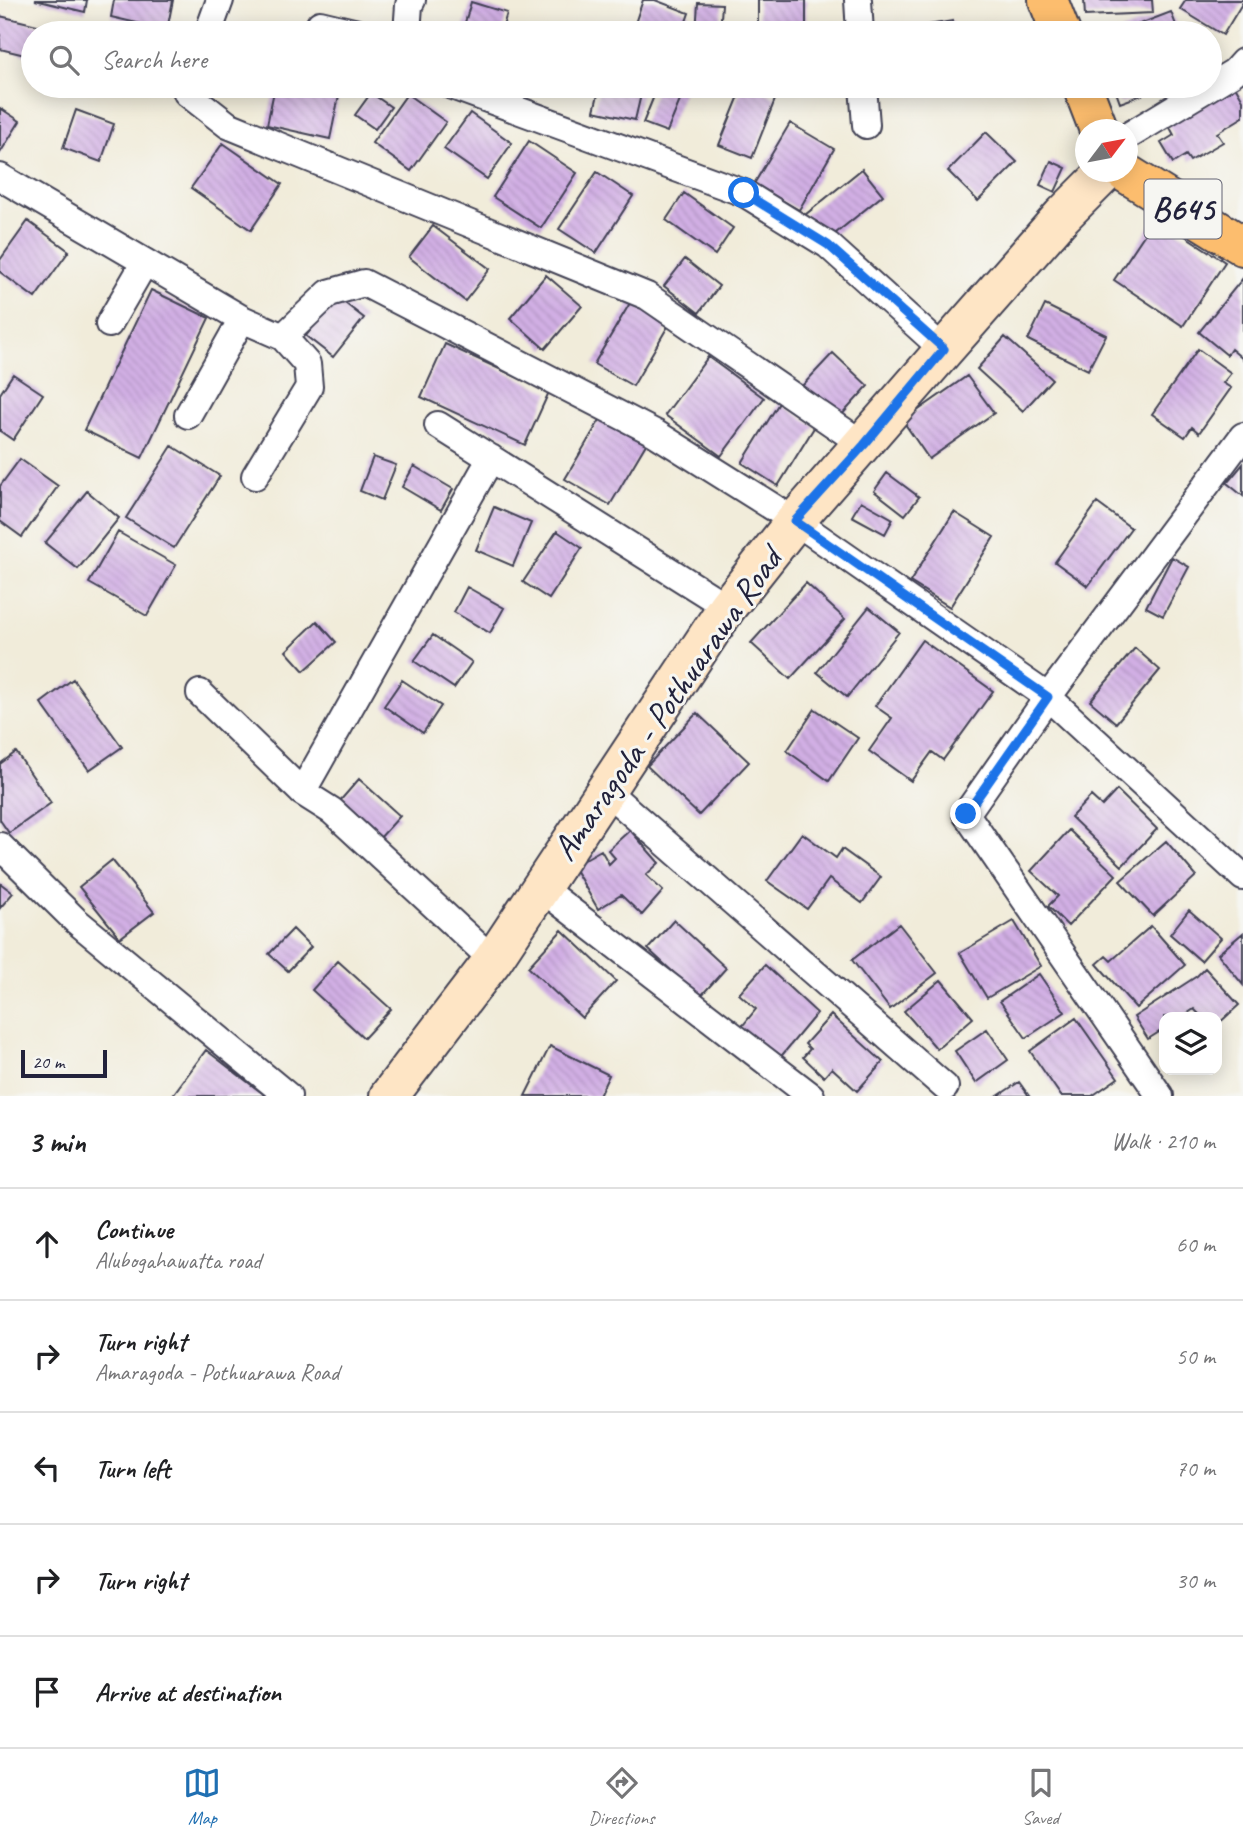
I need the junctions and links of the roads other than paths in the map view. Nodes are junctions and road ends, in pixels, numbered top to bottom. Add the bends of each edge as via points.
1 (220, 0) edge
2 (412, 0) edge
3 (858, 0) edge
4 (1048, 0) edge
5 (212, 21) edge
6 (408, 21) edge
7 (859, 21) edge
8 (1056, 21) edge
9 (1243, 62) edge
10 (1222, 79) edge
11 (193, 98) edge
12 (485, 98) edge
13 (864, 98) edge
14 (1087, 98) edge
15 (1191, 98) edge
16 (1095, 119) edge
17 (866, 125) dead end
18 (1138, 130) edge
19 (0, 177) edge
20 (1138, 181) edge
21 (1096, 182) edge
22 (1243, 246) edge
23 (145, 262) junction
24 (242, 319) junction
25 (109, 324) dead end
26 (283, 337) junction
27 (944, 349) junction
28 (188, 415) dead end
29 (438, 425) dead end
30 (1243, 436) edge
31 (864, 445) junction
32 (491, 458) junction
33 (255, 476) dead end
34 (795, 521) junction
35 (727, 607) junction
36 (200, 693) dead end
37 (1048, 697) junction
38 (605, 790) junction
39 (302, 792) junction
40 (0, 846) edge
41 (1243, 877) edge
42 (541, 888) junction
43 (493, 960) junction
44 (945, 1087) dead end
45 (288, 1096) edge
46 (389, 1096) edge
47 (811, 1096) edge
48 (1160, 1096) edge

1 - 5 street
2 - 6 street
3 - 7 street
4 - 8 main road
9 - 10 street
11 - 31 street via 228,125 647,296
12 - 27 street via 744,193 828,245
13 - 17 street
14 - 16 main road
15 - 18 street
19 - 23 street
20 - 22 main road, B645
21 - 27 street, Amaragoda - Pothuarawa Road
23 - 24 street
23 - 25 street
24 - 26 street
24 - 28 street
26 - 33 street via 307,364 309,387
26 - 34 street via 329,293 364,283 655,433
27 - 31 street, Amaragoda - Pothuarawa Road
29 - 32 street
30 - 37 street
31 - 34 street, Amaragoda - Pothuarawa Road
32 - 35 street
32 - 39 street
34 - 35 street, Amaragoda - Pothuarawa Road
34 - 37 street
35 - 38 street, Amaragoda - Pothuarawa Road
36 - 39 street
37 - 41 street
37 - 48 street via 966,814
38 - 42 street, Amaragoda - Pothuarawa Road
38 - 44 street
39 - 43 street via 332,811
40 - 45 street via 75,920
42 - 43 street, Amaragoda - Pothuarawa Road
42 - 47 street
43 - 46 street, Amaragoda - Pothuarawa Road

